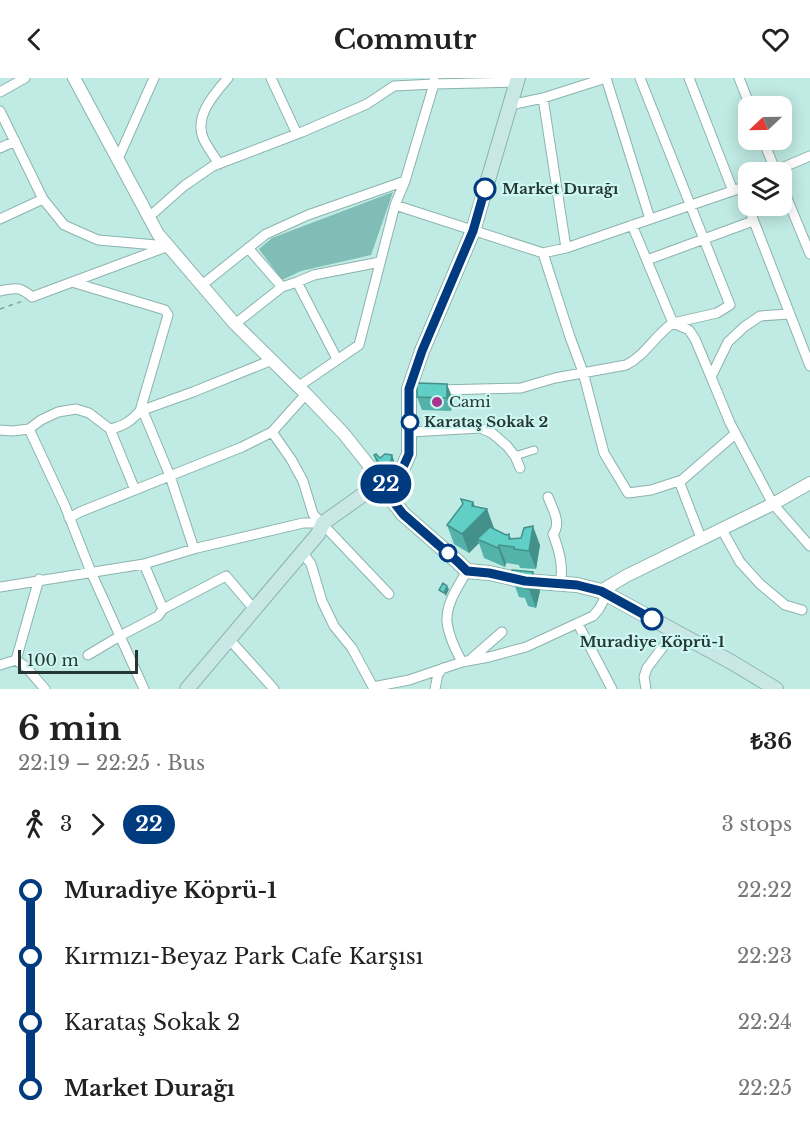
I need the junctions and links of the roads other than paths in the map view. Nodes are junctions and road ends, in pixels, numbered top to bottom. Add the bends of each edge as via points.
1 (25, 78) edge
2 (74, 78) edge
3 (154, 78) edge
4 (228, 78) edge
5 (271, 78) edge
6 (606, 78) edge
7 (640, 78) edge
8 (689, 78) edge
9 (739, 78) edge
10 (517, 80) edge
11 (12, 81) edge
12 (434, 81) edge
13 (0, 92) edge
14 (746, 96) edge
15 (543, 98) junction
16 (510, 105) junction
17 (0, 111) edge
18 (297, 134) junction
19 (15, 141) junction
20 (0, 148) edge
21 (810, 156) edge
22 (118, 159) junction
23 (219, 164) junction
24 (792, 164) edge
25 (405, 181) junction
26 (738, 182) edge
27 (738, 189) edge
28 (43, 199) junction
29 (395, 205) junction
30 (690, 206) junction
31 (792, 210) edge
32 (751, 216) edge
33 (149, 217) junction
34 (0, 219) edge
35 (650, 219) junction
36 (753, 221) junction
37 (632, 225) junction
38 (473, 231) junction
39 (704, 239) junction
40 (168, 246) junction
41 (248, 248) junction
42 (566, 248) junction
43 (543, 253) junction
44 (810, 254) edge
45 (647, 260) junction
46 (380, 262) junction
47 (72, 282) junction
48 (297, 282) junction
49 (202, 285) junction
50 (282, 287) junction
51 (0, 291) edge
52 (789, 314) junction
53 (673, 323) junction
54 (235, 324) junction
55 (810, 338) edge
56 (800, 344) junction
57 (272, 360) junction
58 (337, 360) junction
59 (810, 366) edge
60 (583, 372) junction
61 (711, 377) junction
62 (418, 389) junction
63 (303, 390) junction
64 (140, 411) junction
65 (29, 429) junction
66 (110, 429) junction
67 (0, 430) edge
68 (272, 432) junction
69 (410, 432) junction
70 (735, 434) junction
71 (534, 450) dead end
72 (515, 456) junction
73 (520, 468) dead end
74 (170, 476) junction
75 (679, 481) junction
76 (810, 483) edge
77 (382, 487) junction
78 (135, 490) junction
79 (548, 497) dead end
80 (773, 504) junction
81 (69, 518) junction
82 (323, 523) junction
83 (721, 528) junction
84 (701, 538) junction
85 (810, 546) edge
86 (194, 549) junction
87 (302, 552) junction
88 (144, 564) junction
89 (467, 571) junction
90 (91, 572) junction
91 (39, 579) junction
92 (560, 584) junction
93 (0, 587) edge
94 (604, 592) junction
95 (389, 594) dead end
96 (162, 609) junction
97 (254, 609) junction
98 (802, 610) dead end
99 (578, 624) junction
100 (675, 631) junction
101 (502, 632) dead end
102 (120, 636) junction
103 (229, 639) junction
104 (88, 655) dead end
105 (16, 660) junction
106 (466, 661) junction
107 (0, 665) edge
108 (443, 668) junction
109 (45, 689) edge
110 (144, 689) edge
111 (187, 689) edge
112 (274, 689) edge
113 (435, 689) edge
114 (612, 689) edge
115 (646, 689) edge
116 (776, 689) edge

1 - 11 street
2 - 22 street
3 - 22 street
4 - 23 street via 200,119 203,137
5 - 18 street
6 - 15 street
6 - 35 street
7 - 30 street
8 - 26 street
9 - 14 street
10 - 12 street
10 - 16 main road
11 - 13 street
12 - 18 street via 394,86 367,104
12 - 25 street
15 - 16 street
15 - 42 street
16 - 38 main road
17 - 19 street
18 - 23 street
19 - 20 street
19 - 28 street
21 - 24 street
22 - 33 street
23 - 33 street via 184,186
25 - 29 street
25 - 41 street via 308,215 266,234
27 - 30 street
28 - 34 street
28 - 40 street via 64,225 98,240
29 - 38 street
29 - 46 street
30 - 35 street
30 - 39 street
31 - 44 street
32 - 36 street
33 - 40 street
35 - 37 street
36 - 39 street
36 - 52 street
37 - 42 street
37 - 45 street
38 - 43 street
38 - 62 main road via 422,351
39 - 45 street
39 - 53 street via 730,305 717,313
40 - 47 street
40 - 49 street
41 - 49 street
41 - 50 street
42 - 43 street
43 - 60 street
45 - 53 street
46 - 48 street
46 - 58 street via 359,345
47 - 51 street via 32,297 15,288
47 - 64 street via 165,310 168,315
48 - 50 street
48 - 58 street
49 - 54 street
50 - 54 street
52 - 56 street
52 - 61 street via 760,316 744,327 728,342
53 - 60 street via 636,360
53 - 61 street via 689,330
54 - 57 street
55 - 56 street
56 - 59 street
57 - 63 street
57 - 64 street
58 - 63 street
60 - 62 street via 521,388
60 - 75 street via 604,453 628,493
61 - 70 street
62 - 69 main road
63 - 68 street
63 - 77 street via 344,434
64 - 66 street via 123,426
64 - 74 street
65 - 66 street via 58,412 76,410 89,412
65 - 67 street
65 - 81 street
66 - 78 street
68 - 74 street
68 - 82 street via 303,481 313,514
69 - 72 street via 480,428 500,439
69 - 77 main road via 409,454 400,474
70 - 75 street
70 - 80 street
71 - 72 street
72 - 73 street
74 - 78 street
74 - 86 street
75 - 84 street
76 - 80 street
77 - 82 main road
77 - 89 main road via 403,514
78 - 81 street
79 - 92 street via 557,525 553,534 559,549
80 - 83 street
80 - 85 street
81 - 90 street
82 - 86 street via 303,523
82 - 87 main road
82 - 95 street
83 - 84 street
83 - 98 street via 740,562 760,584 786,605
84 - 94 street via 626,576
86 - 88 street
87 - 97 main road
87 - 108 street via 311,564 334,626 352,648 373,687
88 - 90 street
88 - 96 street
89 - 92 main road
89 - 106 street via 450,603 447,620 455,649
90 - 91 street
90 - 102 street
91 - 93 street
91 - 105 street
92 - 94 main road
94 - 99 street via 599,609
94 - 100 main road
96 - 97 street via 226,576
96 - 102 street via 158,616
97 - 103 main road
99 - 106 street via 526,647
99 - 114 street
100 - 115 street via 647,668
100 - 116 main road
101 - 106 street
102 - 104 street
102 - 110 street
103 - 111 main road
103 - 112 street
105 - 107 street
105 - 109 street
106 - 108 street
108 - 113 street

